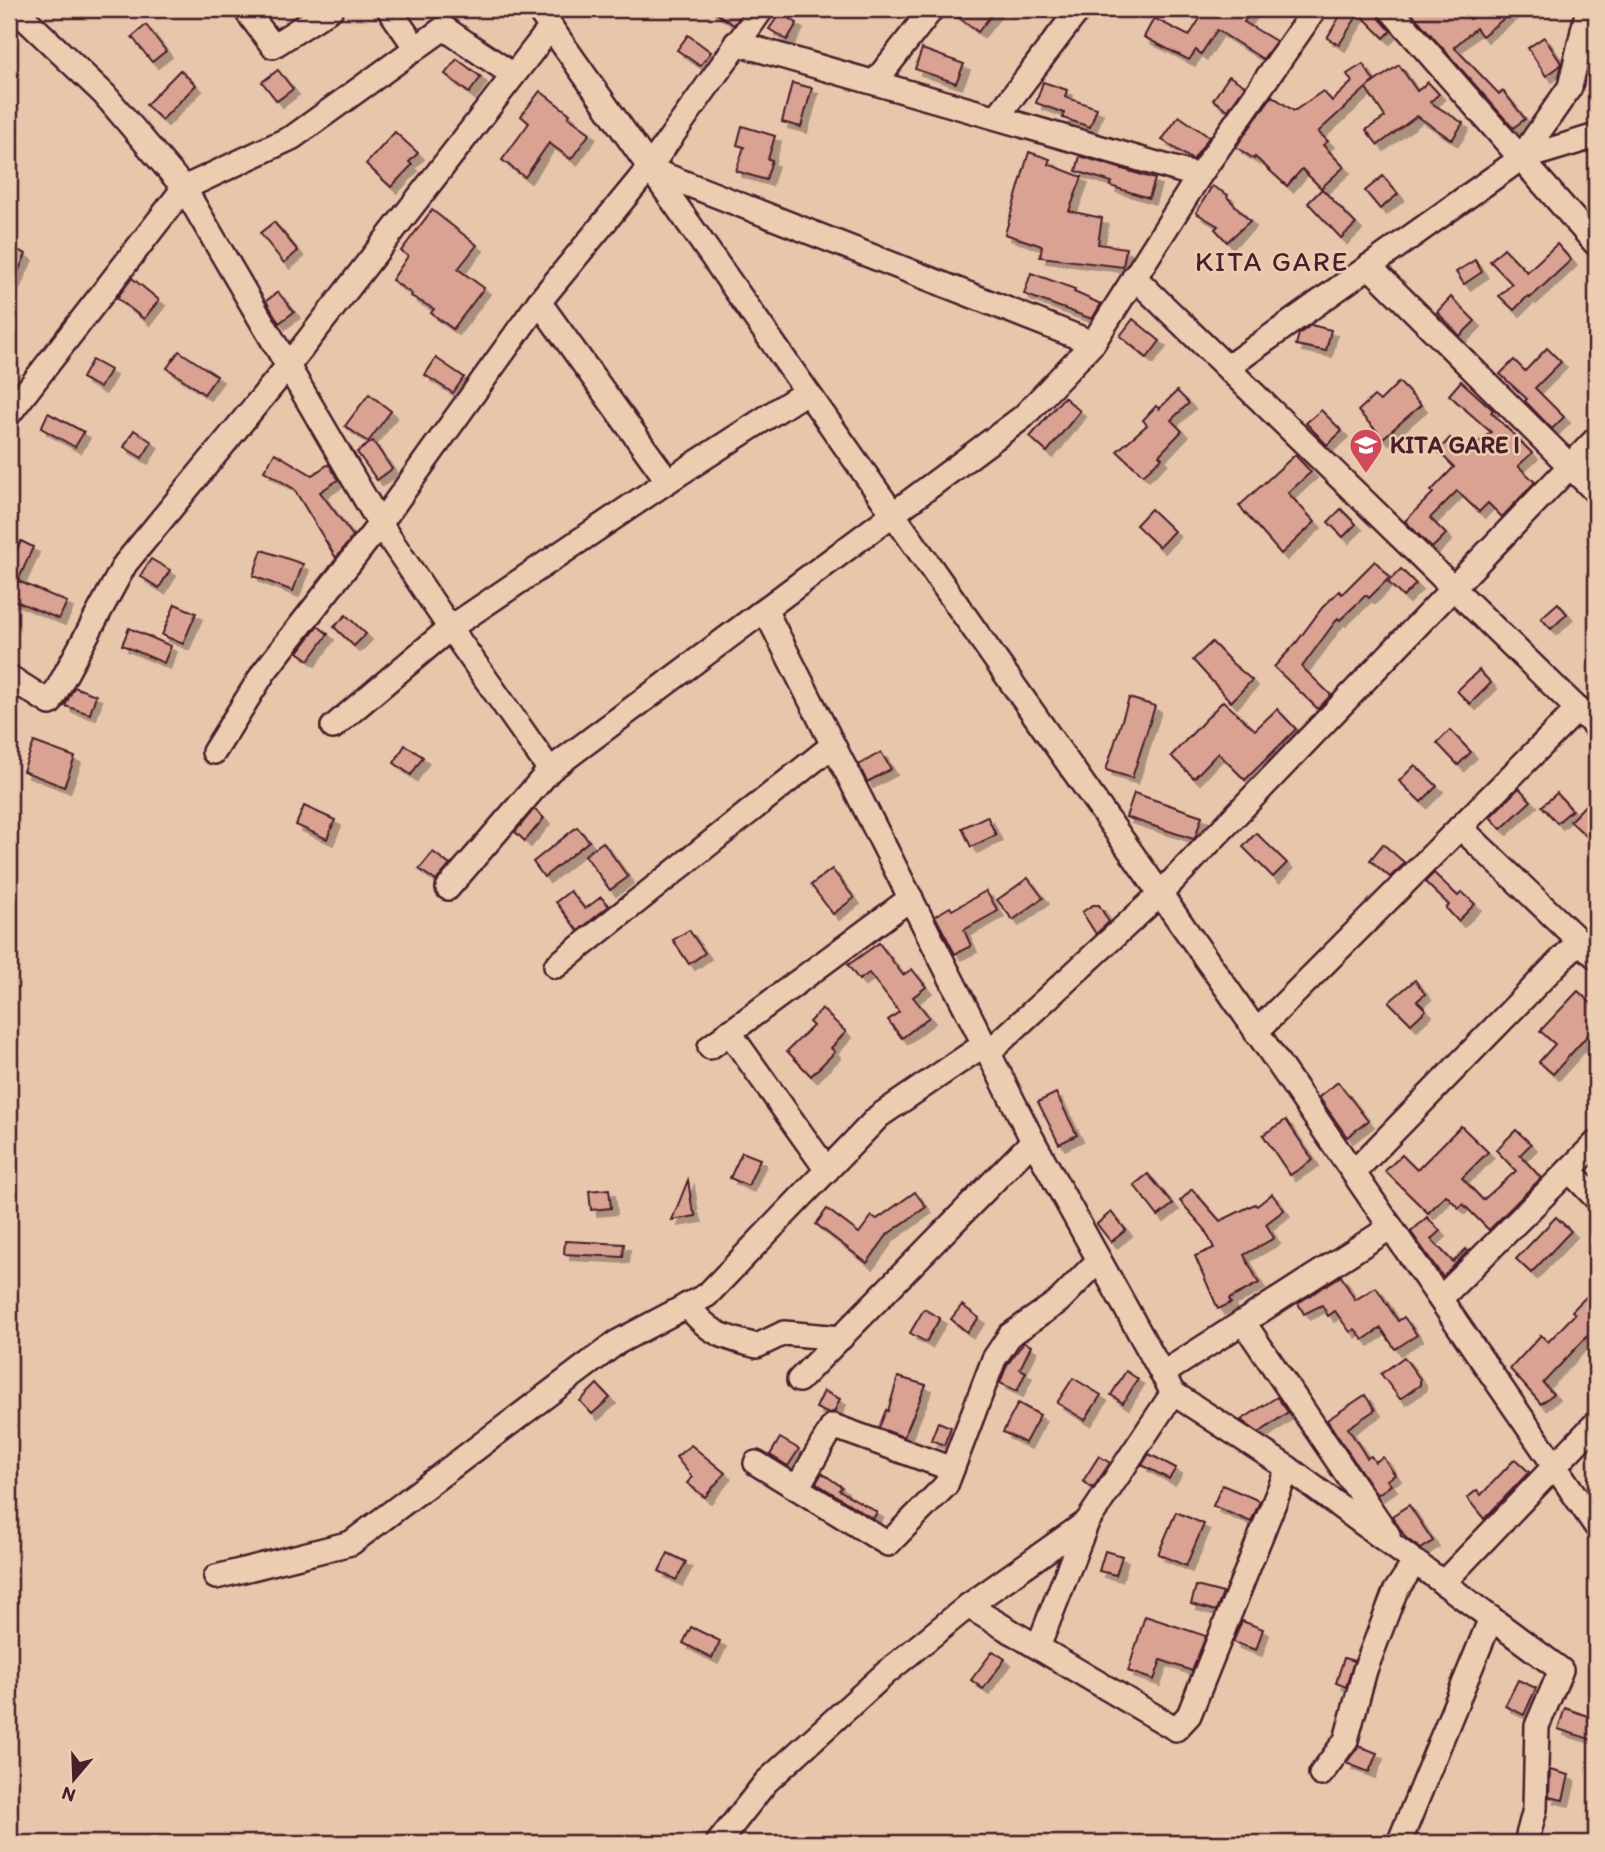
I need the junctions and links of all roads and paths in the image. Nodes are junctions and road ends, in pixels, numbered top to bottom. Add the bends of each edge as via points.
1 (16, 9) edge
2 (245, 9) edge
3 (331, 9) edge
4 (389, 9) edge
5 (762, 9) edge
6 (932, 9) edge
7 (1079, 9) edge
8 (1315, 9) edge
9 (1390, 9) edge
10 (1588, 9) edge
11 (544, 15) edge
12 (736, 43) junction
13 (416, 48) junction
14 (513, 75) junction
15 (875, 82) junction
16 (997, 117) junction
17 (1596, 136) edge
18 (1520, 159) junction
19 (649, 169) junction
20 (1199, 176) junction
21 (184, 188) junction
22 (1596, 244) edge
23 (1369, 267) junction
24 (1134, 277) junction
25 (539, 302) junction
26 (1093, 343) junction
27 (288, 366) junction
28 (1228, 367) junction
29 (806, 392) junction
30 (9, 414) edge
31 (1596, 439) edge
32 (1569, 465) junction
33 (668, 481) junction
34 (1596, 492) edge
35 (893, 516) junction
36 (380, 524) junction
37 (1453, 587) junction
38 (765, 610) junction
39 (450, 628) junction
40 (9, 677) edge
41 (1578, 709) junction
42 (332, 727) dead end
43 (1596, 727) edge
44 (834, 745) junction
45 (214, 752) dead end
46 (550, 770) junction
47 (1460, 827) junction
48 (448, 888) dead end
49 (1160, 894) junction
50 (911, 898) junction
51 (1579, 941) junction
52 (1596, 957) edge
53 (556, 966) dead end
54 (729, 1032) junction
55 (1256, 1032) junction
56 (710, 1047) dead end
57 (987, 1048) junction
58 (1033, 1141) junction
59 (1596, 1143) edge
60 (827, 1170) junction
61 (1569, 1170) junction
62 (1354, 1172) junction
63 (1596, 1198) edge
64 (1391, 1227) junction
65 (1098, 1260) junction
66 (1441, 1298) junction
67 (687, 1305) junction
68 (1244, 1323) junction
69 (841, 1338) junction
70 (799, 1380) dead end
71 (1168, 1383) junction
72 (1596, 1423) edge
73 (756, 1462) dead end
74 (1555, 1466) junction
75 (1288, 1468) junction
76 (952, 1469) junction
77 (797, 1488) junction
78 (1087, 1522) junction
79 (1596, 1526) edge
80 (1397, 1548) junction
81 (1415, 1562) junction
82 (216, 1577) dead end
83 (1443, 1583) junction
84 (968, 1606) junction
85 (1491, 1618) junction
86 (1038, 1647) junction
87 (1321, 1774) dead end
88 (718, 1843) edge
89 (1399, 1843) edge
90 (1526, 1843) edge

1 - 21 street via 104,94
2 - 3 street via 273,46
4 - 13 street
5 - 12 street
6 - 15 street
7 - 16 street
8 - 20 street
9 - 18 street
10 - 18 street via 1570,87
11 - 14 street
11 - 19 street
12 - 15 street
12 - 19 street
13 - 14 street via 444,28
13 - 21 street via 293,137
14 - 27 street
15 - 16 street
16 - 20 street
17 - 18 street
18 - 22 street
18 - 23 street
19 - 25 street
19 - 26 street
19 - 29 street
20 - 24 street
21 - 27 street
21 - 30 street
23 - 28 street
23 - 32 street
24 - 26 street
24 - 28 street
25 - 33 street
25 - 36 street
26 - 35 street via 1023,417
27 - 36 street
27 - 40 street via 125,564 50,703
28 - 37 street
29 - 33 street
29 - 35 street
31 - 32 street
32 - 34 street
32 - 37 street
33 - 39 street
35 - 38 street
35 - 49 street
36 - 39 street
36 - 45 street via 264,672
37 - 41 street
37 - 49 street
38 - 44 street
38 - 46 street
39 - 42 street
39 - 46 street
41 - 43 street
41 - 47 street
44 - 50 street
44 - 53 street
46 - 48 street
47 - 51 street
47 - 55 street
49 - 55 street
49 - 57 street
50 - 54 street
50 - 57 street
51 - 52 street
51 - 62 street
54 - 56 street
54 - 60 street
55 - 62 street
57 - 58 street
57 - 60 street via 878,1116
58 - 65 street
58 - 69 street
59 - 61 street
60 - 67 street via 707,1295
61 - 63 street
61 - 66 street
62 - 64 street
64 - 66 street
64 - 68 street
65 - 71 street
65 - 76 street via 1059,1301 1010,1335 994,1359
66 - 74 street
67 - 69 street via 712,1331 757,1346 784,1334
67 - 82 street via 616,1343 351,1543
68 - 71 street
68 - 80 street
69 - 70 street
71 - 75 street
71 - 78 street
72 - 74 street
73 - 77 street
74 - 79 street
74 - 83 street
75 - 80 street
75 - 86 street via 1189,1715 1176,1729
76 - 77 street via 833,1426
76 - 77 street via 946,1485 888,1544
78 - 84 street
78 - 86 street
80 - 81 street
81 - 83 street
81 - 87 street via 1395,1592 1365,1670 1346,1740
83 - 85 street
84 - 86 street
84 - 88 street via 766,1782
85 - 89 street
85 - 90 street via 1561,1670 1537,1726 1535,1809

